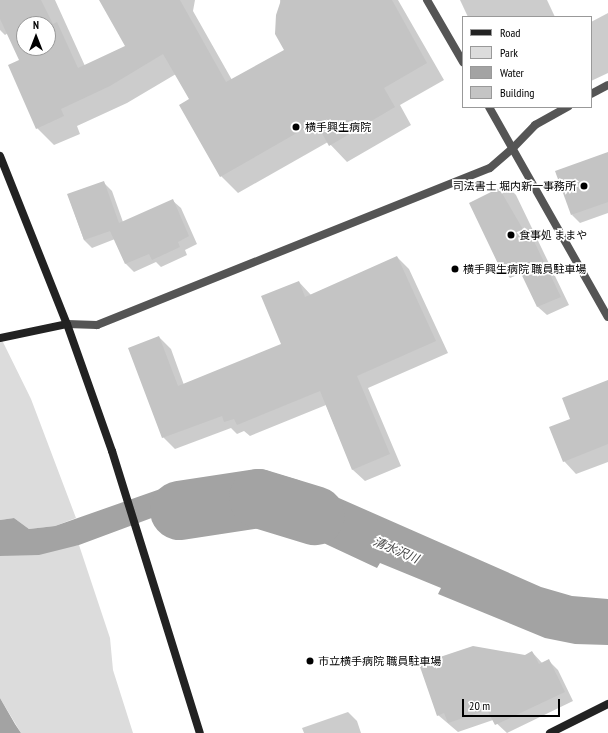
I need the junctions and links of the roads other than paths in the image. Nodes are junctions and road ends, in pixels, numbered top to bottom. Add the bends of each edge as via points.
1 (427, 0) edge
2 (462, 60) edge
3 (608, 85) edge
4 (592, 93) edge
5 (490, 108) edge
6 (566, 108) edge
7 (514, 148) junction
8 (0, 156) edge
9 (608, 318) edge
10 (67, 324) junction
11 (0, 338) edge
12 (608, 704) edge
13 (200, 733) edge
14 (550, 733) edge

1 - 2 street
3 - 4 street
5 - 7 street
6 - 7 street via 535,125
7 - 9 street
7 - 10 street via 490,168 105,322 97,325
8 - 10 street
10 - 11 street
10 - 13 street via 112,451
12 - 14 street

